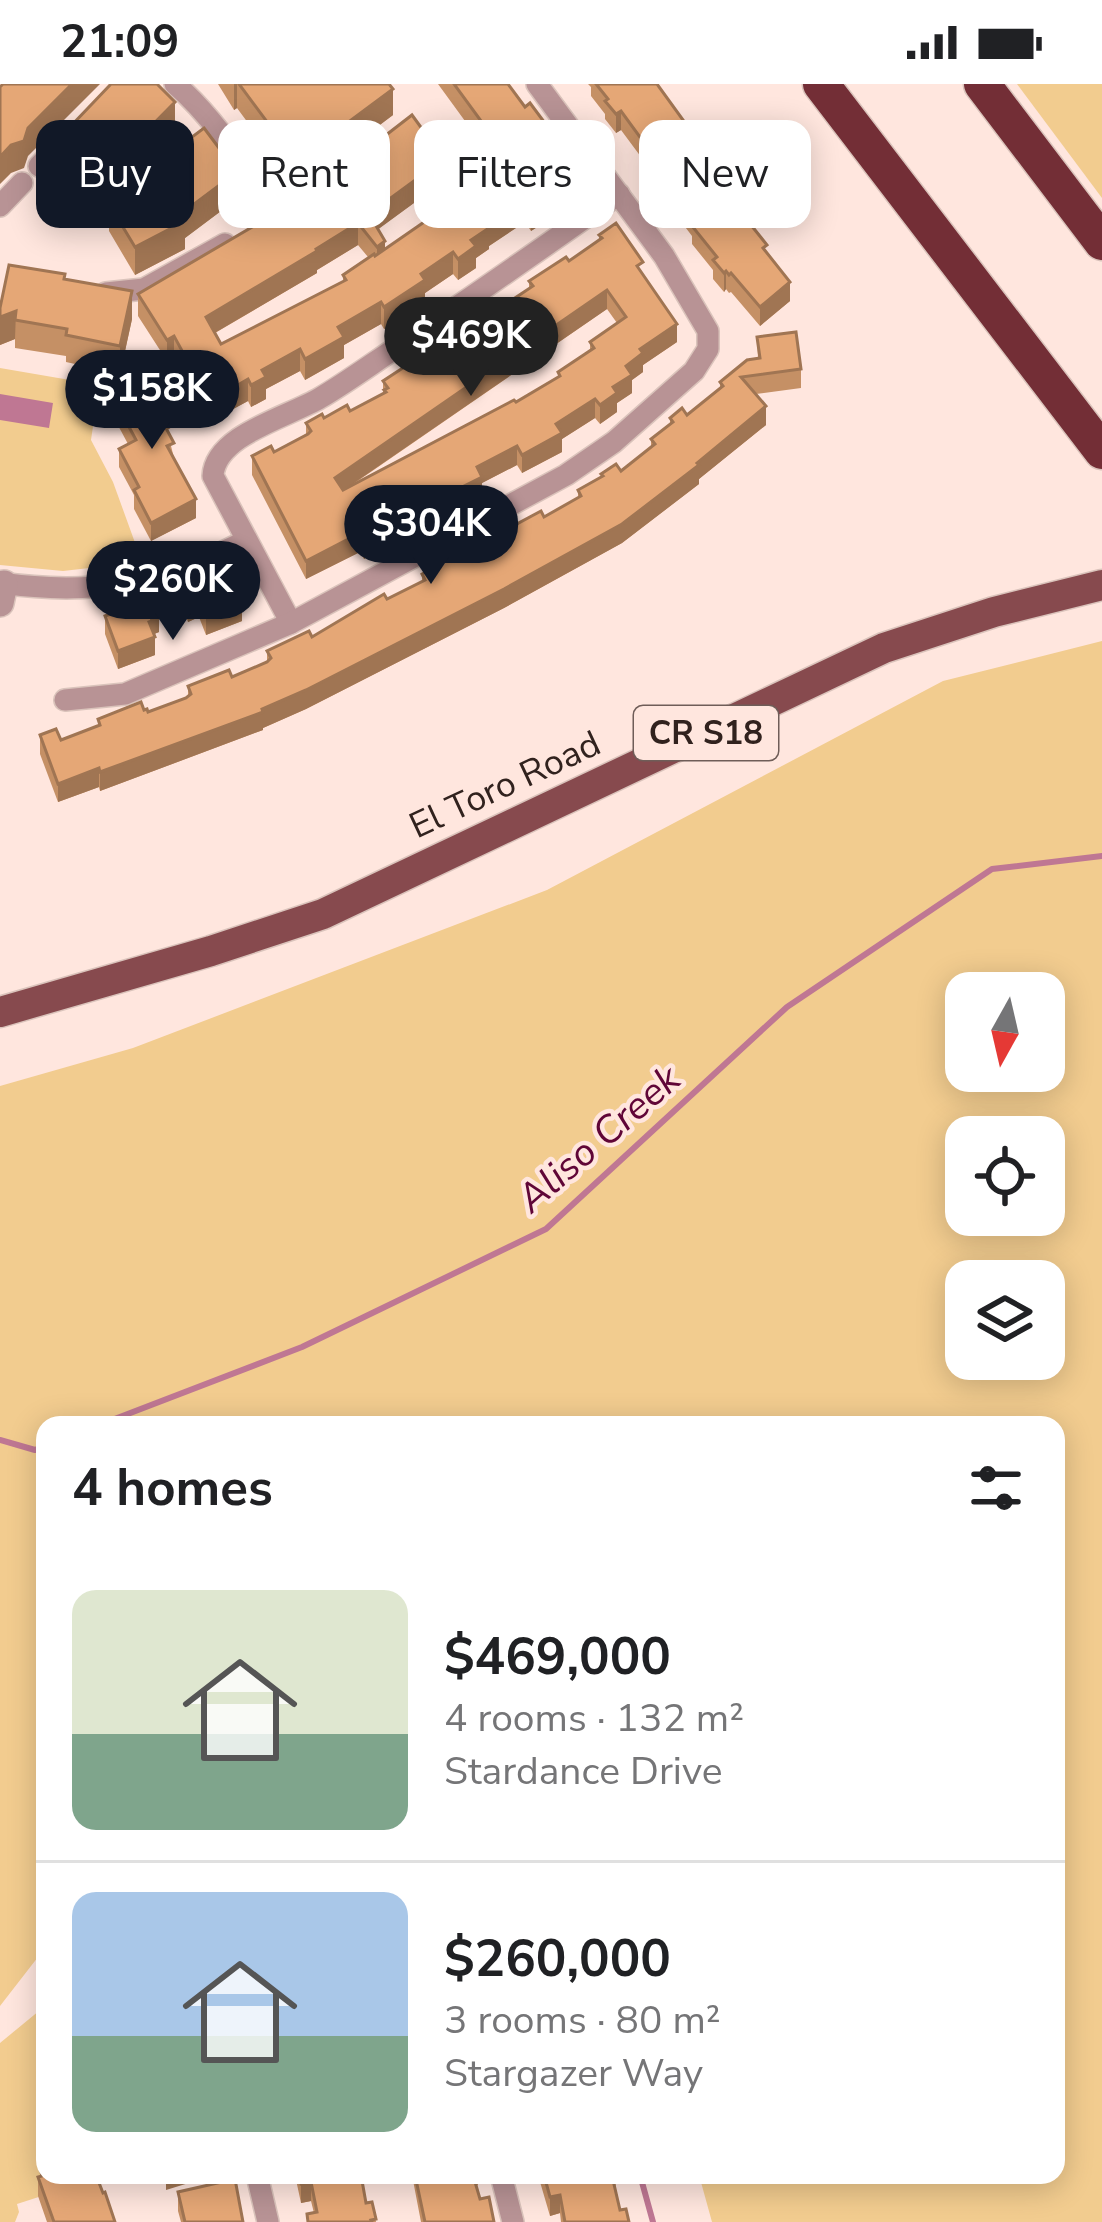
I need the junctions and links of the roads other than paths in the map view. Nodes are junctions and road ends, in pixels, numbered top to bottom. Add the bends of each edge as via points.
1 (537, 84) edge
2 (821, 84) edge
3 (982, 84) edge
4 (187, 88) edge
5 (87, 117) edge
6 (84, 120) edge
7 (22, 183) dead end
8 (619, 194) junction
9 (0, 206) edge
10 (1102, 242) edge
11 (82, 288) edge
12 (1102, 451) edge
13 (246, 542) junction
14 (1102, 585) edge
15 (1, 590) edge
16 (291, 623) junction
17 (64, 700) dead end
18 (0, 1012) edge
19 (259, 2184) edge
20 (503, 2184) edge
21 (268, 2222) edge
22 (513, 2222) edge

1 - 8 street
2 - 12 highway
3 - 10 highway
4 - 11 street via 230,146 266,220 144,290
5 - 6 street
7 - 9 street
8 - 13 street via 320,398 219,454 212,476
8 - 16 street via 708,331 708,349 694,370 566,475
13 - 15 street via 125,585
13 - 16 street
14 - 18 main road, El Toro Road / CR S18 via 884,648 323,914
16 - 17 street via 124,694
19 - 21 street
20 - 22 street

